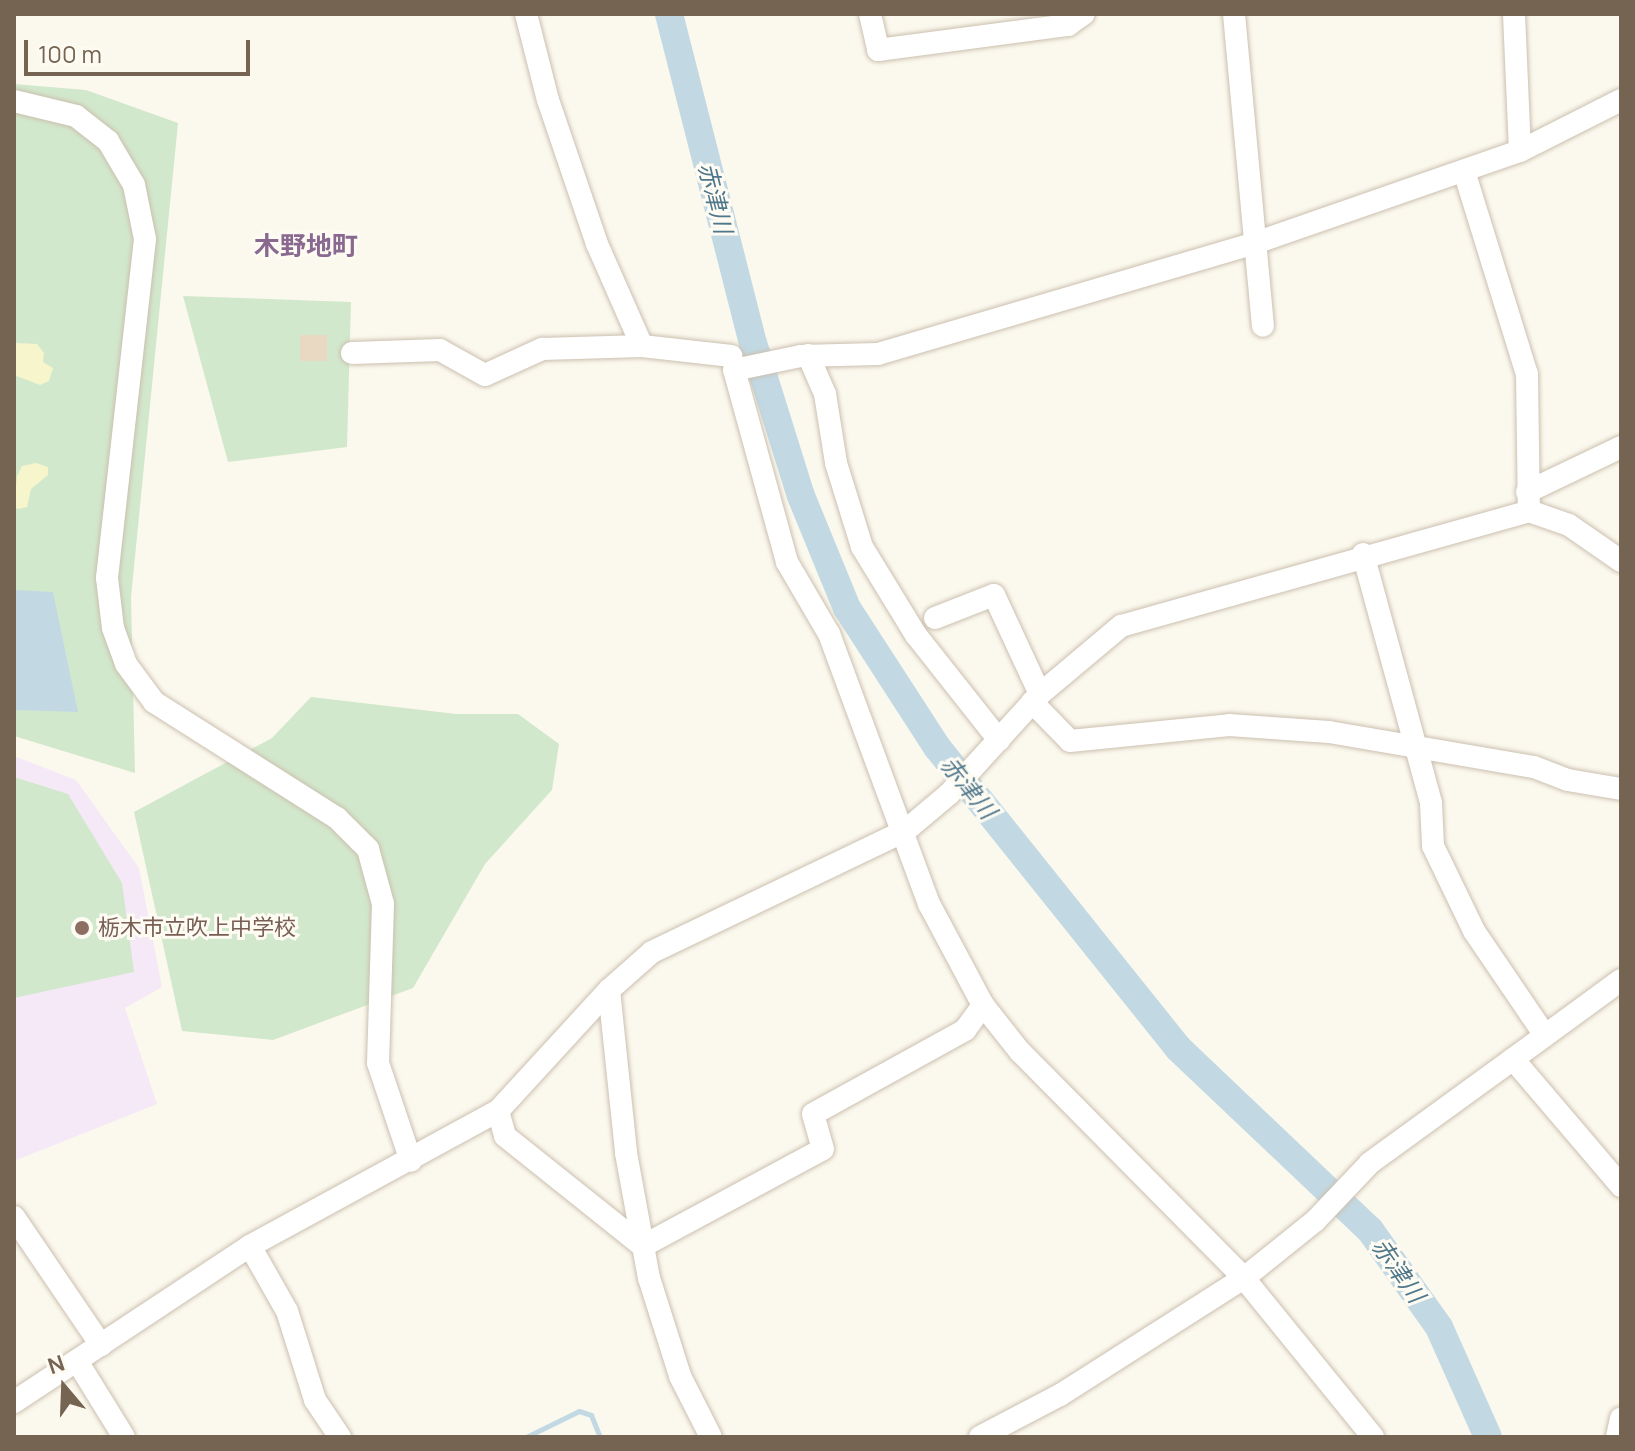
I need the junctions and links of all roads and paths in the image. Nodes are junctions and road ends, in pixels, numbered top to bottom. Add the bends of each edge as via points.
1 (526, 14) edge
2 (870, 14) edge
3 (1084, 14) edge
4 (1234, 14) edge
5 (1514, 14) edge
6 (1621, 100) edge
7 (14, 101) edge
8 (1520, 151) junction
9 (1464, 171) junction
10 (1258, 242) junction
11 (1263, 326) dead end
12 (642, 346) junction
13 (352, 353) dead end
14 (804, 356) junction
15 (737, 363) junction
16 (1621, 447) edge
17 (1528, 501) junction
18 (1363, 554) junction
19 (1621, 561) edge
20 (935, 618) dead end
21 (1036, 698) junction
22 (995, 745) junction
23 (1412, 746) junction
24 (1621, 789) edge
25 (905, 831) junction
26 (1621, 980) edge
27 (609, 990) junction
28 (983, 1005) junction
29 (1544, 1034) junction
30 (1513, 1059) junction
31 (498, 1111) junction
32 (411, 1161) junction
33 (1621, 1186) edge
34 (14, 1217) edge
35 (250, 1246) junction
36 (643, 1246) junction
37 (1244, 1278) junction
38 (101, 1345) junction
39 (77, 1361) junction
40 (14, 1402) edge
41 (1621, 1418) edge
42 (124, 1437) edge
43 (340, 1437) edge
44 (711, 1437) edge
45 (980, 1437) edge
46 (1373, 1437) edge
47 (1617, 1437) edge

1 - 12 street via 548,100 597,244
2 - 3 street via 878,50 1068,25
4 - 10 street
5 - 8 street
6 - 8 street
7 - 32 street via 76,116 108,141 134,185 145,239 107,578 113,628 154,702 337,818 368,849 383,904 378,1063
8 - 9 street
9 - 10 street
9 - 17 street via 1527,374
10 - 11 street
10 - 14 street via 878,354
12 - 13 street via 542,349 485,375 440,350
12 - 15 street
14 - 15 street
14 - 22 street via 825,394 836,463 862,547 916,635
15 - 25 street via 734,370 787,562 829,634
16 - 17 street
17 - 18 street
17 - 19 street
18 - 21 street via 1121,626
18 - 23 street
20 - 21 street via 994,595
21 - 22 street
21 - 23 street via 1070,741 1229,725 1329,732
22 - 25 street
23 - 24 street
23 - 29 street via 1431,803 1433,846 1474,931
25 - 27 street via 719,916 652,952
25 - 28 street via 929,904
26 - 29 street
27 - 31 street
27 - 36 street via 626,1153
28 - 36 street via 965,1030 813,1114 823,1149
28 - 37 street via 1021,1053
29 - 30 street
30 - 33 street
30 - 37 street via 1365,1166 1322,1215
31 - 32 street
31 - 36 street via 505,1136
32 - 35 street
34 - 38 street
35 - 38 street
35 - 43 street via 287,1311 315,1400
36 - 44 street via 680,1376
37 - 45 street via 1060,1395
37 - 46 street
38 - 39 street
39 - 40 street
39 - 42 street
41 - 47 street

